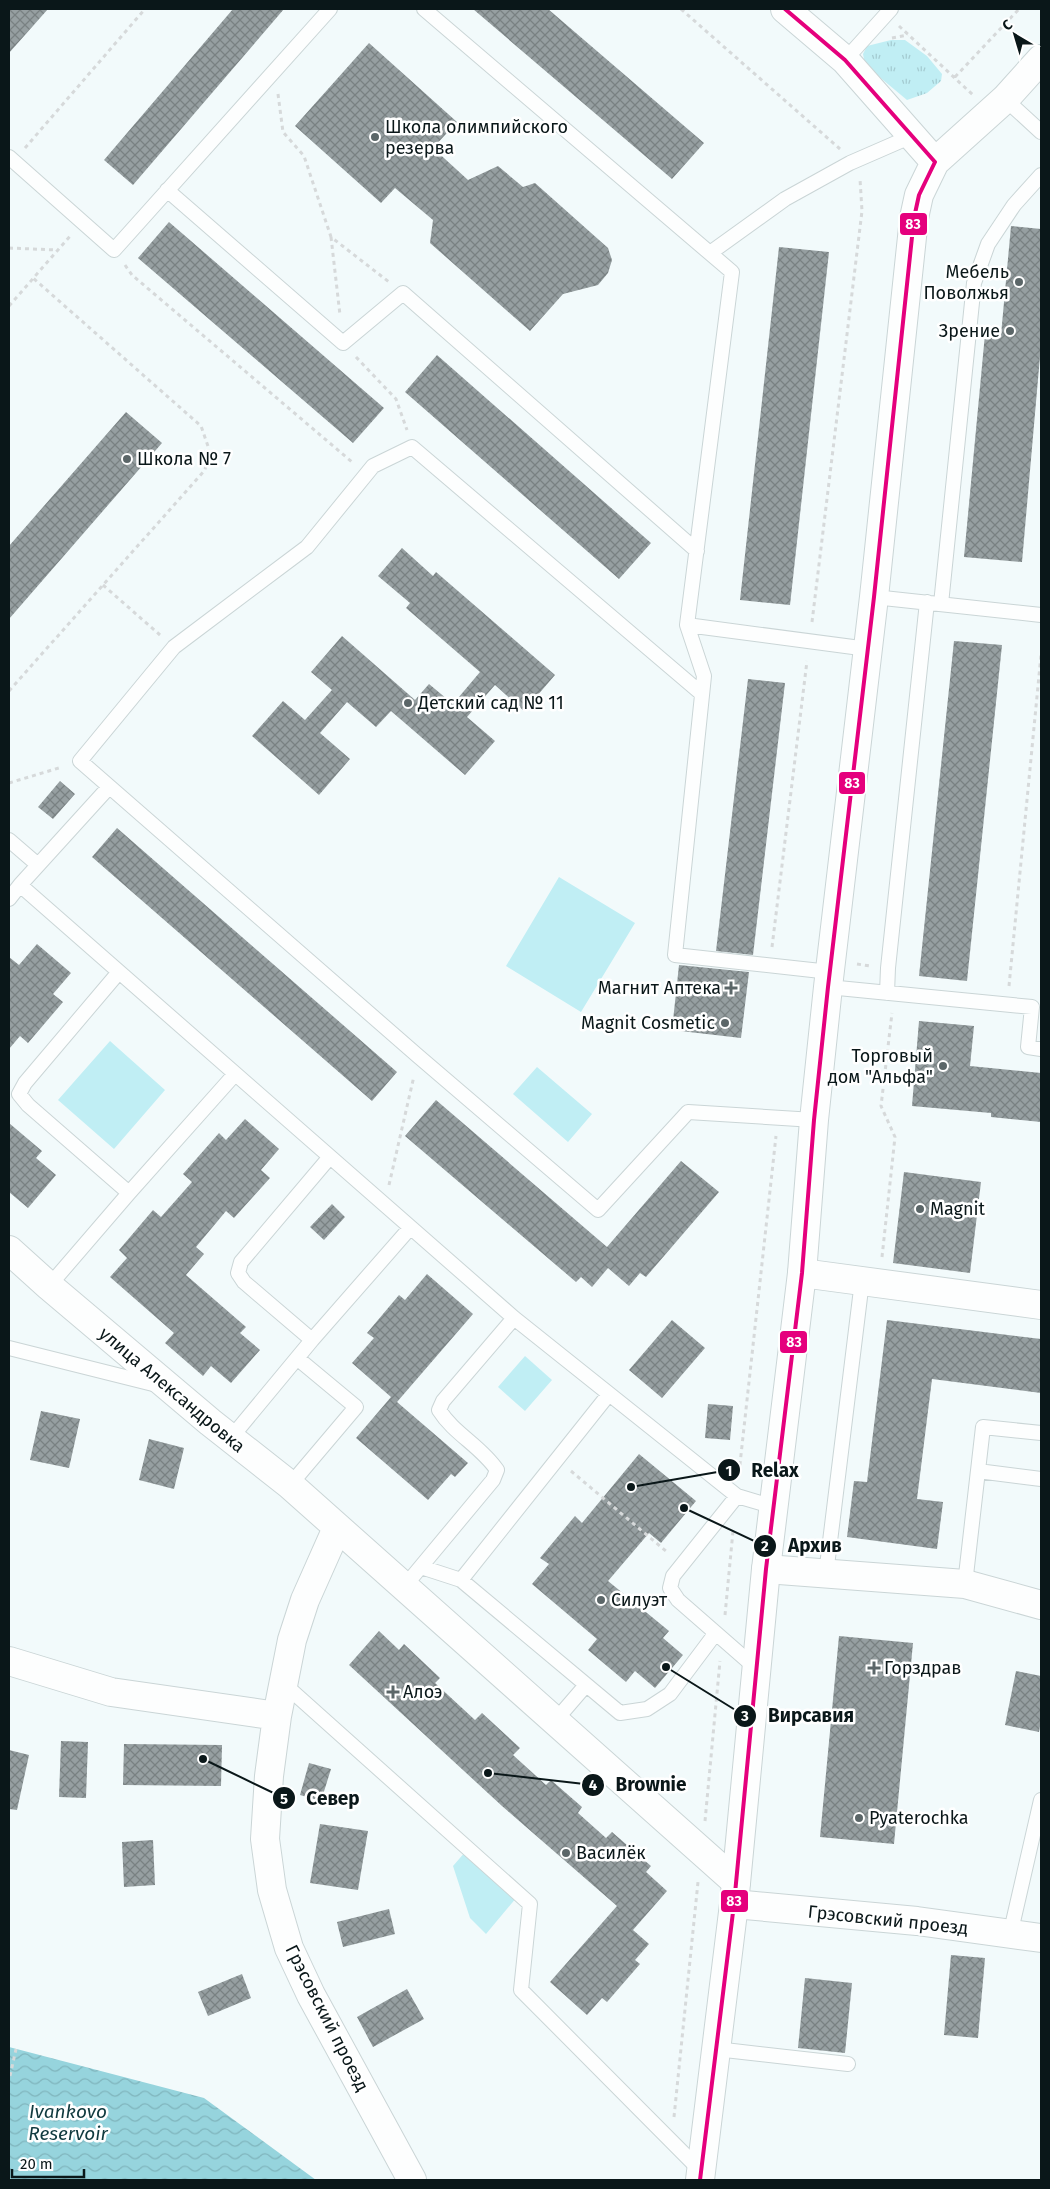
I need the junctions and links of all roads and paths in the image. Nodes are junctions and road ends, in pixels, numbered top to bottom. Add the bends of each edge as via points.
1 (146, 9) edge
2 (330, 9) edge
3 (424, 9) edge
4 (681, 9) edge
5 (785, 9) edge
6 (1019, 9) edge
7 (888, 11) edge
8 (1041, 59) edge
9 (845, 60) junction
10 (275, 70) junction
11 (955, 77) junction
12 (998, 105) junction
13 (1041, 132) edge
14 (912, 136) junction
15 (11, 159) edge
16 (935, 162) junction
17 (850, 163) junction
18 (1041, 175) edge
19 (167, 190) junction
20 (82, 222) junction
21 (9, 248) edge
22 (57, 250) junction
23 (114, 250) junction
24 (710, 253) junction
25 (33, 278) junction
26 (404, 293) junction
27 (9, 306) edge
28 (366, 475) junction
29 (697, 551) junction
30 (103, 586) junction
31 (874, 597) junction
32 (934, 603) junction
33 (1041, 614) edge
34 (688, 625) junction
35 (809, 641) junction
36 (174, 647) junction
37 (868, 649) junction
38 (1041, 655) edge
39 (9, 691) edge
40 (702, 694) junction
41 (80, 761) junction
42 (9, 783) edge
43 (109, 787) junction
44 (9, 840) edge
45 (38, 865) junction
46 (20, 885) junction
47 (9, 899) edge
48 (770, 965) junction
49 (119, 972) junction
50 (829, 979) junction
51 (888, 993) junction
52 (1007, 1005) junction
53 (1041, 1049) edge
54 (418, 1056) junction
55 (235, 1074) junction
56 (814, 1120) junction
57 (329, 1158) junction
58 (129, 1193) junction
59 (384, 1206) junction
60 (410, 1228) junction
61 (9, 1250) edge
62 (802, 1273) junction
63 (870, 1282) junction
64 (49, 1286) junction
65 (1041, 1305) edge
66 (514, 1318) junction
67 (312, 1340) junction
68 (9, 1348) edge
69 (297, 1358) junction
70 (170, 1389) junction
71 (609, 1394) junction
72 (1041, 1433) edge
73 (230, 1439) junction
74 (557, 1459) junction
75 (978, 1471) junction
76 (1041, 1479) edge
77 (290, 1485) junction
78 (737, 1496) junction
79 (774, 1507) junction
80 (337, 1528) junction
81 (682, 1565) junction
82 (766, 1569) junction
83 (826, 1574) junction
84 (413, 1577) junction
85 (461, 1580) junction
86 (965, 1584) junction
87 (1041, 1605) edge
88 (715, 1634) junction
89 (9, 1661) edge
90 (757, 1669) junction
91 (284, 1684) junction
92 (586, 1685) junction
93 (277, 1716) junction
94 (555, 1721) junction
95 (1041, 1800) edge
96 (735, 1893) junction
97 (1010, 1935) junction
98 (1041, 1938) edge
99 (16, 2049) dead end
100 (716, 2049) junction
101 (848, 2064) dead end
102 (10, 2076) edge
103 (700, 2176) edge
104 (412, 2180) edge

1 - 15 path
2 - 10 lane
3 - 24 lane
4 - 17 path via 838,144
5 - 9 street
6 - 11 path
7 - 9 lane
7 - 11 path
8 - 12 street
9 - 14 street
10 - 19 lane
10 - 26 path via 283,132 304,156 331,237
11 - 12 path
12 - 13 lane
12 - 16 street
14 - 16 street
14 - 17 lane
15 - 20 lane
16 - 31 street via 921,188 914,218
17 - 24 lane via 785,199
17 - 35 path via 861,182 862,211
18 - 32 lane via 1014,205 988,244 974,283
19 - 23 lane
19 - 26 lane via 343,343
20 - 22 path
20 - 23 lane
21 - 22 path
22 - 25 path
23 - 28 path via 132,275
24 - 29 lane via 732,272
25 - 27 path
25 - 30 path via 201,426 209,449 205,470
26 - 29 lane
28 - 36 lane via 307,547
28 - 40 lane via 372,466 412,447
29 - 34 lane
30 - 36 path
30 - 39 path
31 - 32 lane
31 - 37 street
32 - 33 lane
32 - 51 lane via 888,968
34 - 35 lane
34 - 40 lane via 704,676
35 - 37 lane
35 - 48 path
36 - 41 lane
37 - 50 street
38 - 52 path
40 - 48 lane via 675,955
41 - 42 path
41 - 43 lane
43 - 45 lane
43 - 54 lane
44 - 45 lane
45 - 46 lane
46 - 47 lane
46 - 49 lane
48 - 50 lane
49 - 55 lane
49 - 58 lane via 19,1094
50 - 51 lane
50 - 56 street
51 - 52 lane
51 - 63 path via 893,1009 882,1106 895,1137
52 - 53 lane via 1032,1007 1028,1047
54 - 56 lane via 598,1210 688,1112
54 - 59 path
55 - 57 lane
55 - 58 lane
56 - 62 street
57 - 59 lane
57 - 67 lane via 241,1262 238,1272 244,1282
58 - 64 lane
59 - 60 lane
60 - 66 lane
60 - 67 lane
61 - 64 street, улица Александровка
62 - 63 street
62 - 79 street
63 - 65 street
63 - 83 lane
64 - 70 street, улица Александровка
66 - 71 lane
66 - 84 lane via 443,1401 439,1410 445,1420 497,1470 493,1480
67 - 69 lane
68 - 70 lane
69 - 73 lane
69 - 77 lane via 356,1407
70 - 73 street, улица Александровка
71 - 74 lane
71 - 78 lane
72 - 75 lane via 983,1427
73 - 77 street, улица Александровка
74 - 81 path
74 - 85 lane
75 - 76 lane
75 - 86 lane
77 - 80 street, улица Александровка
78 - 79 lane
78 - 81 lane
79 - 82 street
80 - 84 street, улица Александровка
80 - 91 street, Грэсовский проезд via 305,1600 292,1640
81 - 88 lane via 670,1588 678,1600
82 - 83 street
82 - 90 street
83 - 86 street
84 - 85 lane
84 - 94 street, улица Александровка
85 - 92 lane
86 - 87 street
88 - 90 lane
88 - 92 lane via 670,1694 647,1709 620,1713
89 - 93 street via 110,1692
90 - 96 street
91 - 93 street, Грэсовский проезд
91 - 103 lane via 530,1904 521,1990
92 - 94 lane
93 - 104 street, Грэсовский проезд via 265,1839 272,1890 289,1948 311,1995
94 - 96 street, улица Александровка
95 - 97 lane
96 - 97 street, Грэсовский проезд
96 - 100 street
97 - 98 street, Грэсовский проезд
99 - 102 path
100 - 101 lane
100 - 103 street

